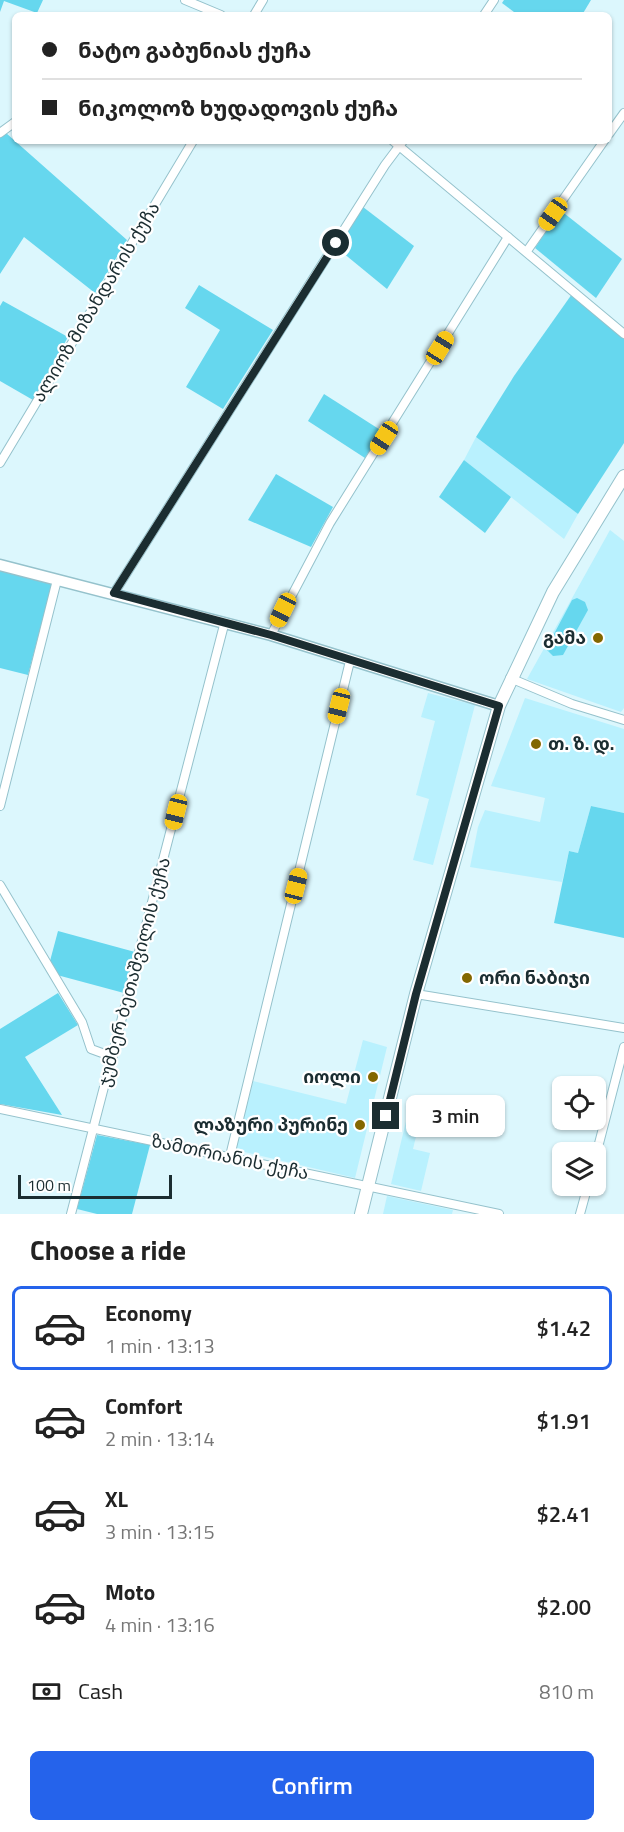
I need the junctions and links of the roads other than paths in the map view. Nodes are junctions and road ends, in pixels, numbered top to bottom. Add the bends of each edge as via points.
1 (185, 0) edge
2 (205, 9) junction
3 (200, 12) edge
4 (213, 12) edge
5 (624, 112) edge
6 (612, 130) edge
7 (191, 144) edge
8 (397, 144) edge
9 (399, 144) edge
10 (602, 144) edge
11 (508, 237) junction
12 (528, 251) junction
13 (624, 334) edge
14 (0, 463) edge
15 (624, 476) edge
16 (0, 565) edge
17 (57, 580) junction
18 (114, 593) junction
19 (224, 625) junction
20 (271, 635) junction
21 (350, 661) junction
22 (510, 678) junction
23 (499, 706) junction
24 (624, 720) edge
25 (0, 806) edge
26 (0, 885) edge
27 (416, 994) junction
28 (624, 1028) edge
29 (624, 1047) edge
30 (113, 1057) junction
31 (0, 1109) edge
32 (92, 1128) junction
33 (599, 1142) edge
34 (230, 1156) junction
35 (368, 1187) junction
36 (585, 1196) edge
37 (71, 1213) edge
38 (81, 1214) edge
39 (361, 1214) edge
40 (499, 1214) edge
41 (580, 1214) edge

1 - 2 street
2 - 3 street
2 - 4 street
5 - 6 street
7 - 14 street, ალიოზ მიზანდარის ქუჩა
8 - 18 street
9 - 11 street
10 - 12 street
11 - 12 street
11 - 20 street via 330,523
12 - 13 street
15 - 22 main road via 553,592
16 - 17 street
17 - 18 street
17 - 25 street
18 - 19 street
19 - 20 street
19 - 30 street, ჯუმბერ ბეთაშვილის ქუჩა
20 - 21 street
21 - 23 street
21 - 34 street
22 - 23 main road
22 - 24 street
23 - 27 main road
26 - 30 street via 82,1022 90,1049
27 - 28 street
27 - 35 main road
29 - 33 street
30 - 32 street, ჯუმბერ ბეთაშვილის ქუჩა
31 - 32 street, ზამთრიანის ქუჩა
32 - 34 street, ზამთრიანის ქუჩა
32 - 37 street, ჯუმბერ ბეთაშვილის ქუჩა
34 - 35 street, ზამთრიანის ქუჩა
35 - 39 main road
35 - 40 street, ზამთრიანის ქუჩა
36 - 41 street
37 - 38 street

